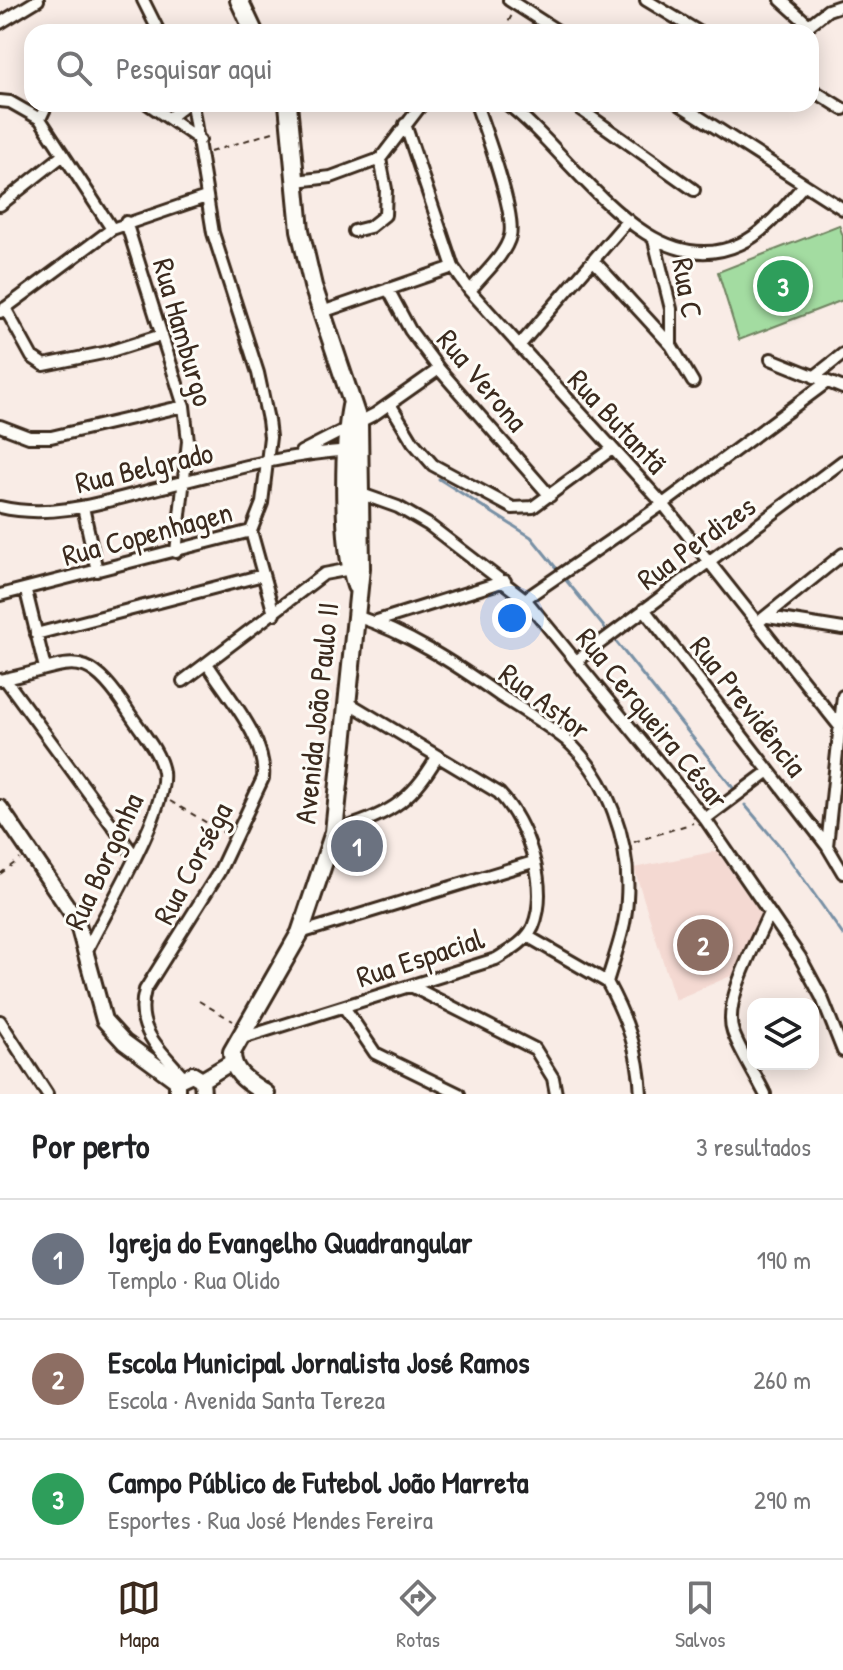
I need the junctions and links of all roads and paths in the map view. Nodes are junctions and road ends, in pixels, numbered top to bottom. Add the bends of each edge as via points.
1 (38, 0) edge
2 (143, 0) edge
3 (239, 0) edge
4 (646, 0) edge
5 (781, 0) edge
6 (516, 2) edge
7 (843, 5) edge
8 (0, 23) edge
9 (155, 24) edge
10 (250, 24) edge
11 (506, 24) edge
12 (548, 24) edge
13 (686, 24) edge
14 (802, 24) edge
15 (811, 24) edge
16 (819, 94) edge
17 (0, 101) edge
18 (843, 109) edge
19 (24, 110) edge
20 (28, 112) edge
21 (43, 112) edge
22 (160, 112) edge
23 (178, 112) edge
24 (191, 112) edge
25 (289, 112) edge
26 (415, 112) edge
27 (478, 112) edge
28 (515, 112) edge
29 (584, 112) edge
30 (691, 112) edge
31 (169, 118) junction
32 (40, 119) junction
33 (405, 124) junction
34 (292, 126) junction
35 (200, 140) junction
36 (203, 154) junction
37 (62, 156) junction
38 (380, 159) junction
39 (296, 181) junction
40 (803, 186) junction
41 (694, 190) dead end
42 (206, 197) junction
43 (0, 205) edge
44 (843, 209) edge
45 (628, 220) junction
46 (126, 222) junction
47 (112, 229) junction
48 (354, 231) dead end
49 (654, 240) junction
50 (593, 260) junction
51 (453, 267) junction
52 (388, 289) junction
53 (470, 291) junction
54 (3, 310) edge
55 (322, 312) junction
56 (162, 335) junction
57 (671, 345) junction
58 (519, 346) junction
59 (843, 354) edge
60 (771, 359) dead end
61 (439, 369) junction
62 (814, 377) junction
63 (693, 382) dead end
64 (827, 382) junction
65 (843, 388) edge
66 (390, 404) junction
67 (184, 406) junction
68 (0, 426) edge
69 (353, 426) junction
70 (612, 449) junction
71 (354, 450) junction
72 (296, 454) junction
73 (843, 461) edge
74 (267, 463) junction
75 (185, 481) junction
76 (355, 492) junction
77 (550, 496) junction
78 (663, 504) junction
79 (0, 507) edge
80 (83, 507) junction
81 (251, 531) junction
82 (176, 552) junction
83 (843, 554) edge
84 (709, 559) junction
85 (355, 568) junction
86 (97, 571) junction
87 (263, 575) junction
88 (505, 581) junction
89 (26, 591) junction
90 (0, 595) edge
91 (525, 599) junction
92 (644, 609) junction
93 (274, 614) junction
94 (356, 616) junction
95 (764, 619) junction
96 (374, 622) junction
97 (843, 629) edge
98 (36, 634) junction
99 (576, 661) junction
100 (208, 665) junction
101 (45, 668) junction
102 (2, 679) edge
103 (183, 681) dead end
104 (843, 696) edge
105 (349, 703) junction
106 (840, 727) junction
107 (437, 757) junction
108 (769, 771) junction
109 (161, 797) junction
110 (0, 808) edge
111 (705, 819) junction
112 (334, 832) junction
113 (234, 839) junction
114 (622, 845) junction
115 (827, 846) junction
116 (31, 852) junction
117 (134, 855) junction
118 (533, 862) junction
119 (843, 873) edge
120 (0, 874) edge
121 (769, 913) junction
122 (300, 933) junction
123 (527, 936) junction
124 (86, 952) junction
125 (607, 982) junction
126 (411, 986) junction
127 (199, 1001) dead end
128 (344, 1007) junction
129 (0, 1021) edge
130 (240, 1034) junction
131 (843, 1051) edge
132 (232, 1062) junction
133 (179, 1084) edge
134 (203, 1087) edge
135 (47, 1094) edge
136 (266, 1094) edge
137 (459, 1094) edge
138 (556, 1094) edge
139 (641, 1094) edge
140 (765, 1094) edge

1 - 8 street
2 - 9 street
3 - 10 main road
4 - 13 street
5 - 14 street
6 - 11 path
6 - 12 street
7 - 15 street
16 - 18 street
17 - 19 street
20 - 32 street
21 - 32 street
22 - 31 street
23 - 31 street
24 - 35 street, Rua Copenhagen
25 - 34 main road, Avenida João Paulo II
26 - 33 street
27 - 53 street via 511,234
28 - 45 street
29 - 41 street
30 - 40 street
31 - 35 street
32 - 37 street
33 - 38 street
33 - 51 street, Rua Butantã
34 - 36 path
34 - 39 main road, Avenida João Paulo II
35 - 36 street, Rua Copenhagen
36 - 42 street, Rua Copenhagen
37 - 43 street
37 - 47 street
38 - 39 street via 331,177
38 - 48 street via 385,215
39 - 55 main road, Avenida João Paulo II via 300,230
40 - 44 street
40 - 49 street via 754,235 728,248 682,251
42 - 46 street
42 - 74 street, Rua Copenhagen via 265,401
45 - 49 street
45 - 50 street
46 - 47 street
46 - 56 street, Rua Hamburgo
47 - 54 street
49 - 57 street, Rua C via 671,309
50 - 57 street
50 - 58 street
51 - 52 street
51 - 53 street, Rua Butantã
52 - 55 street
52 - 61 street, Rua Verona
53 - 58 street, Rua Butantã
54 - 56 street via 32,357 44,365
55 - 69 main road, Avenida João Paulo II
56 - 67 street, Rua Hamburgo
57 - 63 street
58 - 70 street, Rua Butantã
59 - 62 street
60 - 62 street
61 - 66 street, Rua Belgrado
61 - 77 street, Rua Verona
62 - 64 street
64 - 65 street
64 - 78 street
66 - 69 street, Rua Belgrado
66 - 77 street via 422,454 447,474 513,508 533,507
67 - 68 street via 51,437 29,437
67 - 75 street, Rua Hamburgo
69 - 71 main road, Avenida João Paulo II
69 - 72 street, Rua Belgrado
70 - 77 street
70 - 78 street, Rua Butantã
71 - 72 street, Rua Belgrado
71 - 76 main road, Avenida João Paulo II
72 - 74 street, Rua Belgrado
73 - 84 street, Rua Perdizes
74 - 75 street, Rua Belgrado
74 - 81 street, Rua Copenhagen via 262,503
75 - 80 street, Rua Belgrado
75 - 82 street, Rua Hamburgo
76 - 85 main road, Avenida João Paulo II
76 - 88 street, Rua Cerqueira César via 429,525
78 - 84 street, Rua Butantã
78 - 91 street
79 - 80 street, Rua Belgrado via 38,513
80 - 86 street
81 - 82 street, Rua Copenhagen
81 - 87 street
82 - 86 street, Rua Copenhagen
83 - 95 street
84 - 92 street, Rua Perdizes
84 - 95 street, Rua Butantã
85 - 93 street via 324,574
85 - 94 main road, Avenida João Paulo II
86 - 89 street, Rua Copenhagen
87 - 93 street
87 - 98 street
88 - 91 street, Rua Cerqueira César
88 - 96 street
89 - 90 street, Rua Copenhagen
89 - 98 street
91 - 99 street, Rua Cerqueira César
92 - 99 street, Rua Perdizes
92 - 108 street, Rua Previdência
93 - 100 street
94 - 96 street, Rua Astor
94 - 105 main road, Avenida João Paulo II
95 - 97 street
95 - 106 street, Rua Butantã
96 - 114 street, Rua Astor via 439,654 564,739 599,782
98 - 101 street
99 - 111 street, Rua Cerqueira César
100 - 103 street
100 - 113 street, Rua Corséga via 255,739 264,766
101 - 102 street, Rua Borgonha
101 - 109 street, Rua Borgonha via 83,665 112,686 160,761
102 - 117 street
104 - 106 street
105 - 107 street, Rua Espacial
105 - 112 main road, Avenida João Paulo II
106 - 115 street
107 - 112 street via 412,796
107 - 118 street, Rua Espacial via 499,793 525,832
108 - 111 street
108 - 115 street, Rua Previdência
109 - 113 path
109 - 117 street, Rua Borgonha
110 - 116 street
111 - 114 path
111 - 121 street, Rua Cerqueira César
112 - 122 main road, Avenida João Paulo II
113 - 133 street, Rua Corséga via 140,1006 144,1030
114 - 125 street, Rua Astor via 627,899
115 - 119 street, Rua Previdência
116 - 120 path
116 - 124 street via 70,906
117 - 124 street, Rua Borgonha
118 - 122 street
118 - 123 street, Rua Espacial via 538,907
121 - 131 street, Rua Cerqueira César via 812,978
121 - 140 street via 731,1015 733,1030
122 - 130 main road, Avenida João Paulo II
123 - 125 street
123 - 126 street, Rua Espacial via 496,959
124 - 133 street via 104,1020
125 - 139 street via 634,1043
126 - 128 street, Rua Espacial
126 - 138 street via 535,1049 553,1078
127 - 130 path
128 - 130 street, Rua Espacial
128 - 137 street via 375,1053
129 - 135 street
130 - 132 main road, Avenida João Paulo II
132 - 134 street
132 - 136 main road
133 - 134 street via 192,1074

